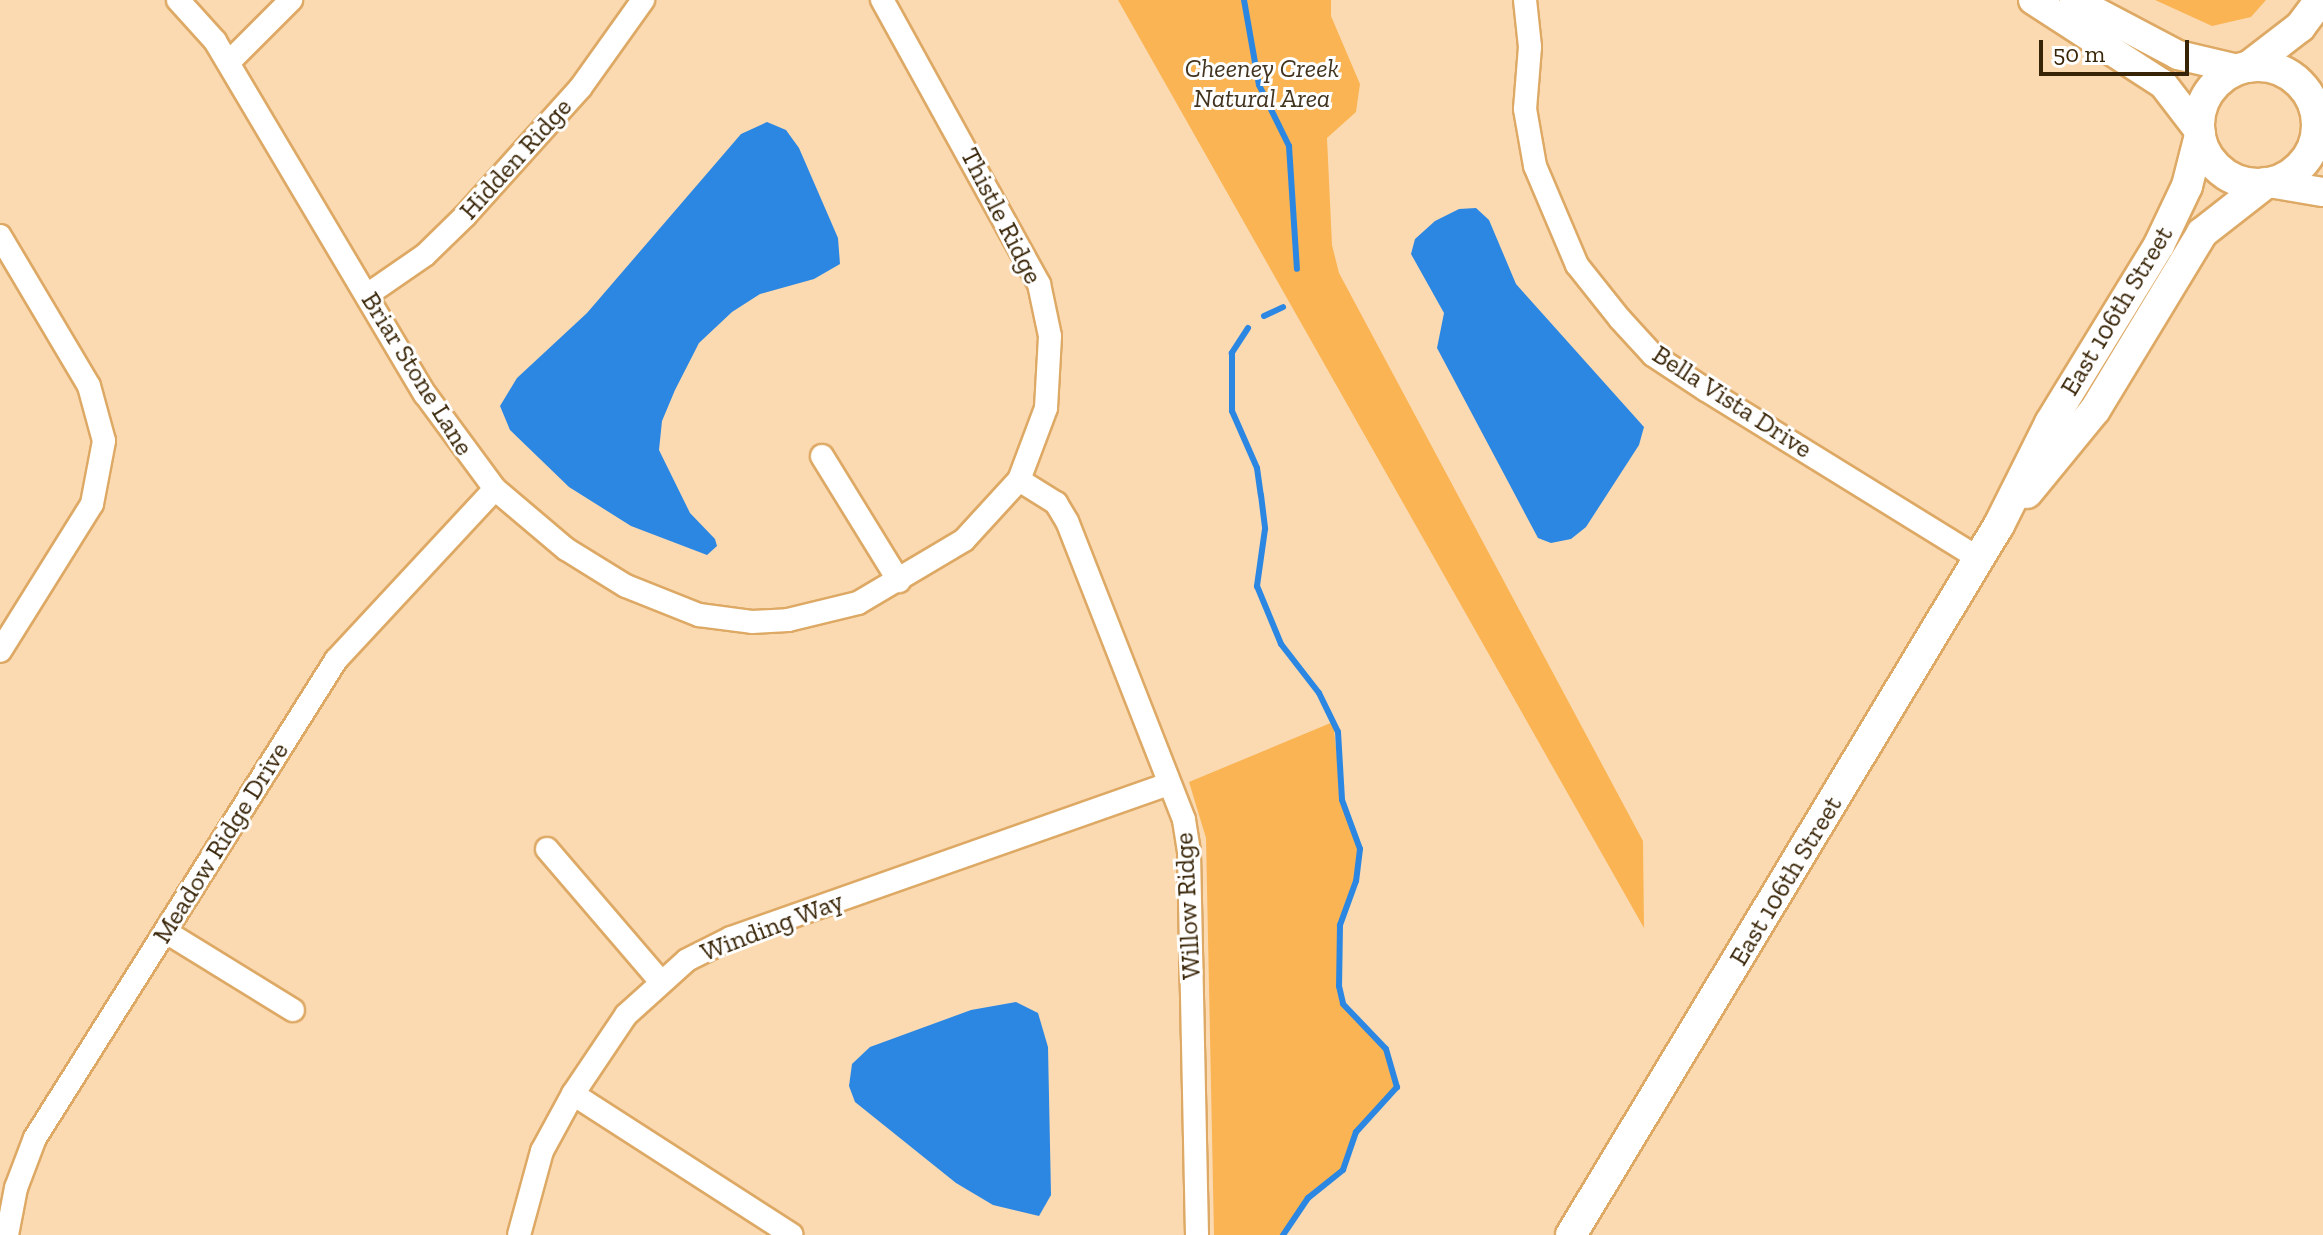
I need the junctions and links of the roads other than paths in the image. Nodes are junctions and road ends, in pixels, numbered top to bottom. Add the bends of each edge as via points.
1 (178, 0) edge
2 (291, 0) edge
3 (643, 0) edge
4 (882, 0) edge
5 (1525, 0) edge
6 (2033, 0) edge
7 (2074, 0) edge
8 (2320, 0) edge
9 (229, 62) junction
10 (2243, 68) junction
11 (2323, 70) edge
12 (2318, 120) edge
13 (2199, 133) junction
14 (2267, 183) junction
15 (2323, 192) edge
16 (0, 236) edge
17 (367, 295) junction
18 (822, 456) dead end
19 (1019, 480) junction
20 (495, 489) junction
21 (1999, 525) junction
22 (1978, 558) junction
23 (899, 581) junction
24 (0, 651) edge
25 (1168, 784) junction
26 (547, 849) dead end
27 (166, 932) junction
28 (660, 981) junction
29 (293, 1010) dead end
30 (573, 1094) junction
31 (7, 1235) edge
32 (519, 1235) edge
33 (792, 1235) edge
34 (1197, 1235) edge
35 (1571, 1235) edge

1 - 9 street, Briar Stone Lane
2 - 9 street
3 - 17 street, Hidden Ridge via 581,87 465,216 425,255
4 - 19 street, Thistle Ridge via 1039,284 1051,375 1037,443
5 - 22 street, Bella Vista Drive via 1530,47 1525,109 1535,166 1577,265 1620,319 1653,355
6 - 13 street via 2163,84
7 - 10 street via 2178,55
8 - 10 main road via 2300,27
9 - 17 street, Briar Stone Lane
10 - 12 main road via 2273,68 2294,79
10 - 13 main road via 2208,93
11 - 12 main road
12 - 14 main road via 2313,145 2300,166
13 - 14 main road via 2212,162 2227,175
13 - 21 main road, East 106th Street via 2187,186 2159,245 2050,423
14 - 15 street
14 - 21 main road, East 106th Street via 2202,233 2095,410
16 - 24 street via 89,386 104,441 97,491
17 - 20 street, Briar Stone Lane via 449,431
18 - 23 street
19 - 23 street, Thistle Ridge via 983,524
19 - 25 street, Willow Ridge via 1056,503 1067,521
20 - 23 street, Briar Stone Lane via 603,573 699,615 788,620 858,603
20 - 27 street, Meadow Ridge Drive via 336,660
21 - 22 main road, East 106th Street
22 - 35 main road, East 106th Street
25 - 28 street, Winding Way via 731,938
25 - 34 street, Willow Ridge via 1184,820 1189,853
26 - 28 street
27 - 29 street
27 - 31 street, Meadow Ridge Drive via 35,1138 16,1188
28 - 30 street, Winding Way via 615,1029
30 - 32 street, Winding Way via 542,1151
30 - 33 street

